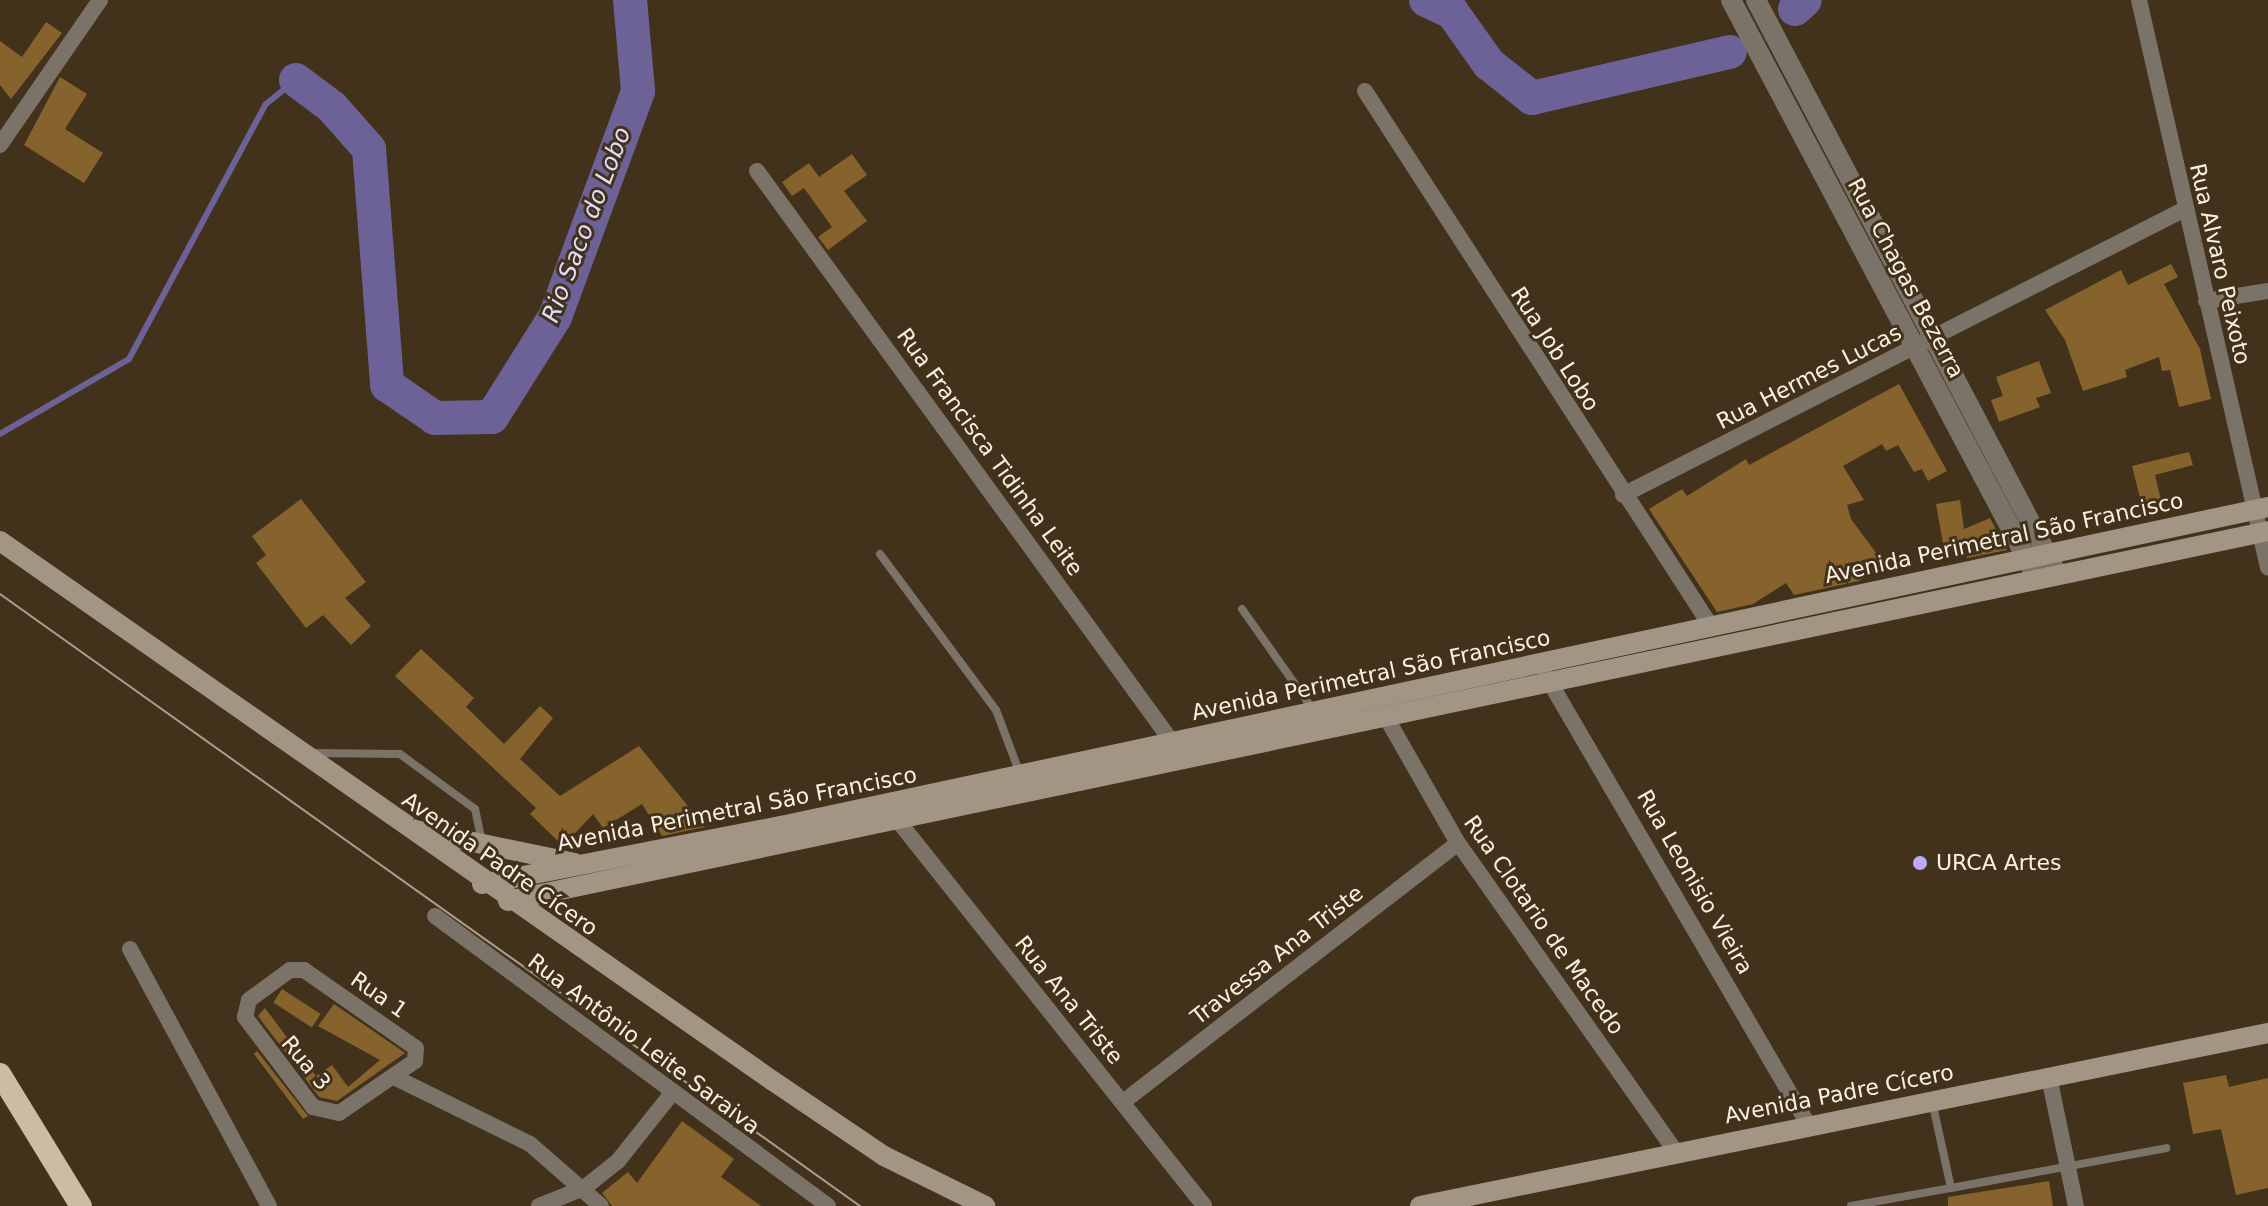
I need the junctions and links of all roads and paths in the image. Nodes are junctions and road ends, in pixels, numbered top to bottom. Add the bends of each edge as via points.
1 (100, 0) edge
2 (1731, 0) edge
3 (1756, 0) edge
4 (2139, 8) edge
5 (1365, 91) dead end
6 (0, 145) edge
7 (757, 171) dead end
8 (2185, 209) junction
9 (2268, 291) edge
10 (2206, 301) junction
11 (1926, 342) junction
12 (1623, 495) junction
13 (2261, 508) edge
14 (2264, 532) edge
15 (0, 541) edge
16 (880, 554) dead end
17 (2035, 554) junction
18 (2268, 568) edge
19 (2058, 575) junction
20 (2037, 578) junction
21 (1242, 609) dead end
22 (1712, 628) junction
23 (1541, 663) junction
24 (1549, 683) junction
25 (1314, 712) junction
26 (1386, 717) junction
27 (1174, 742) junction
28 (307, 754) junction
29 (1184, 762) junction
30 (1020, 775) junction
31 (899, 822) junction
32 (781, 826) junction
33 (407, 828) junction
34 (482, 843) junction
35 (1458, 843) junction
36 (789, 846) junction
37 (583, 865) junction
38 (482, 884) junction
39 (508, 901) junction
40 (435, 916) dead end
41 (130, 949) dead end
42 (281, 976) joint
43 (2268, 1033) edge
44 (0, 1074) edge
45 (394, 1077) junction
46 (2049, 1077) junction
47 (672, 1093) junction
48 (1932, 1100) junction
49 (1123, 1102) junction
50 (1808, 1124) junction
51 (2166, 1148) dead end
52 (1675, 1151) junction
53 (2068, 1167) junction
54 (584, 1188) junction
55 (1951, 1188) junction
56 (81, 1206) edge
57 (269, 1206) edge
58 (539, 1206) edge
59 (601, 1206) edge
60 (828, 1206) edge
61 (985, 1206) edge
62 (1204, 1206) edge
63 (1420, 1206) edge
64 (1851, 1206) edge
65 (2076, 1206) edge

1 - 6 street
2 - 11 street, Rua Chagas Bezerra
3 - 11 street, Rua Chagas Bezerra
4 - 8 street, Rua Alvaro Peixoto
5 - 12 street, Rua Job Lobo
7 - 27 street, Rua Francisca Tidinha Leite
8 - 10 street, Rua Alvaro Peixoto
8 - 11 street, Rua Hermes Lucas
9 - 10 street
10 - 13 street, Rua Alvaro Peixoto
11 - 12 street, Rua Hermes Lucas
11 - 17 street, Rua Chagas Bezerra
12 - 22 street, Rua Job Lobo
13 - 14 street, Rua Alvaro Peixoto
13 - 17 main road, Avenida Perimetral São Francisco
14 - 18 street, Rua Alvaro Peixoto
14 - 19 main road, Avenida Perimetral São Francisco
15 - 28 main road, Avenida Padre Cícero
16 - 30 lane via 996,710
17 - 19 street, Rua Chagas Bezerra
17 - 20 street, Rua Chagas Bezerra
17 - 22 main road, Avenida Perimetral São Francisco
19 - 20 main road, Avenida Perimetral São Francisco
20 - 24 main road, Avenida Perimetral São Francisco
21 - 25 lane
22 - 23 main road, Avenida Perimetral São Francisco
23 - 24 street, Rua Leonisio Vieira
23 - 25 main road, Avenida Perimetral São Francisco
24 - 26 main road, Avenida Perimetral São Francisco
24 - 50 street, Rua Leonisio Vieira via 1669,877
25 - 27 main road, Avenida Perimetral São Francisco
26 - 29 main road, Avenida Perimetral São Francisco
26 - 35 street, Rua Clotario de Macedo
27 - 29 street, Rua Francisca Tidinha Leite
27 - 30 main road, Avenida Perimetral São Francisco
28 - 33 main road, Avenida Padre Cícero
28 - 34 lane via 400,754 475,809
29 - 31 main road, Avenida Perimetral São Francisco
30 - 32 main road, Avenida Perimetral São Francisco
31 - 36 main road, Avenida Perimetral São Francisco
31 - 49 street, Rua Ana Triste
32 - 36 main road
32 - 37 main road, Avenida Perimetral São Francisco
33 - 34 main road
33 - 38 main road, Avenida Padre Cícero
34 - 37 main road
35 - 49 street, Travessa Ana Triste
35 - 52 street, Rua Clotario de Macedo
36 - 39 main road, Avenida Perimetral São Francisco
37 - 38 main road, Avenida Perimetral São Francisco
38 - 39 main road, Avenida Padre Cícero
39 - 61 main road, Avenida Padre Cícero via 884,1156
40 - 47 street, Rua Antônio Leite Saraiva
41 - 57 street
42 - 45 street, Rua 1 via 304,970 416,1048 415,1061
42 - 45 street, Rua 3 via 249,1000 247,1027 313,1107 339,1113
43 - 46 main road, Avenida Padre Cícero
44 - 56 highway
45 - 54 street via 530,1144
46 - 48 main road, Avenida Padre Cícero
46 - 53 street
47 - 54 street via 645,1132
47 - 60 street, Rua Antônio Leite Saraiva
48 - 50 main road, Avenida Padre Cícero
48 - 55 lane
49 - 62 street, Rua Ana Triste
50 - 52 main road, Avenida Padre Cícero
51 - 53 lane
52 - 63 main road, Avenida Padre Cícero
53 - 55 lane
53 - 65 street
54 - 58 street
54 - 59 street
55 - 64 lane

